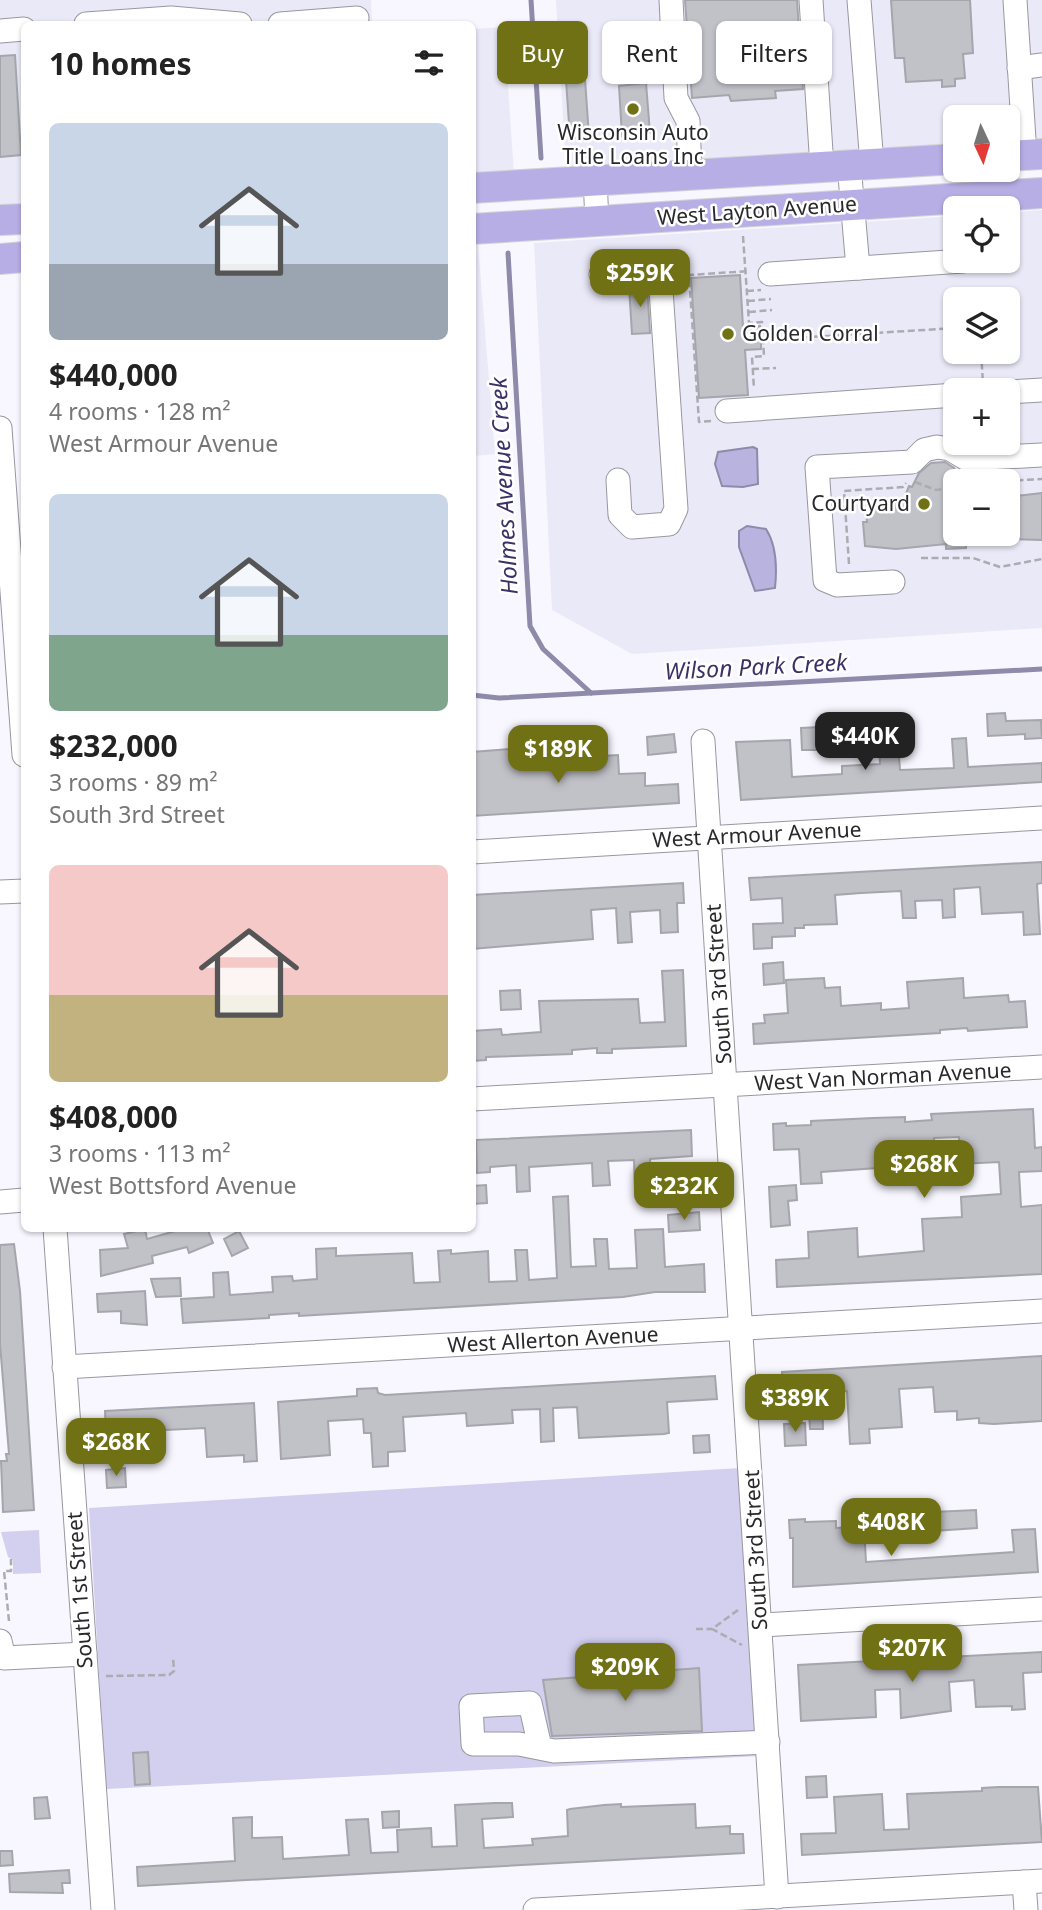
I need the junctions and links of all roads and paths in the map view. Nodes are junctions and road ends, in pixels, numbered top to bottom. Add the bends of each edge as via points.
1 (671, 0) edge
2 (811, 0) edge
3 (859, 0) edge
4 (1015, 0) edge
5 (357, 19) dead end
6 (128, 21) edge
7 (206, 21) edge
8 (326, 21) edge
9 (21, 29) edge
10 (0, 31) edge
11 (1031, 67) edge
12 (1025, 155) edge
13 (943, 160) edge
14 (848, 165) junction
15 (690, 174) junction
16 (595, 179) junction
17 (476, 188) edge
18 (1042, 193) edge
19 (852, 205) junction
20 (21, 219) edge
21 (0, 220) edge
22 (597, 221) junction
23 (476, 229) edge
24 (743, 236) dead end
25 (21, 257) edge
26 (0, 259) edge
27 (943, 262) edge
28 (858, 268) junction
29 (746, 271) junction
30 (601, 274) dead end
31 (769, 274) joint
32 (771, 299) dead end
33 (748, 301) junction
34 (772, 310) dead end
35 (748, 312) junction
36 (943, 329) edge
37 (762, 340) junction
38 (776, 368) dead end
39 (752, 369) junction
40 (1042, 390) edge
41 (1020, 391) edge
42 (943, 396) edge
43 (755, 409) junction
44 (727, 411) joint
45 (0, 428) edge
46 (1042, 455) edge
47 (1042, 479) edge
48 (1020, 480) edge
49 (618, 481) dead end
50 (943, 489) edge
51 (921, 558) dead end
52 (1042, 559) edge
53 (5, 560) edge
54 (892, 582) dead end
55 (850, 584) junction
56 (21, 724) edge
57 (703, 741) dead end
58 (1042, 818) edge
59 (709, 839) junction
60 (476, 852) edge
61 (21, 891) edge
62 (0, 892) edge
63 (1042, 1068) edge
64 (726, 1087) junction
65 (476, 1099) edge
66 (21, 1200) edge
67 (0, 1202) edge
68 (55, 1232) edge
69 (1042, 1311) edge
70 (743, 1329) junction
71 (64, 1367) junction
72 (10, 1559) dead end
73 (742, 1608) dead end
74 (1042, 1609) edge
75 (0, 1621) edge
76 (761, 1625) junction
77 (696, 1629) dead end
78 (712, 1629) junction
79 (6, 1631) edge
80 (745, 1646) dead end
81 (85, 1654) junction
82 (173, 1657) dead end
83 (106, 1676) dead end
84 (768, 1742) junction
85 (540, 1747) dead end
86 (1033, 1882) edge
87 (786, 1901) edge
88 (103, 1910) edge
89 (536, 1910) edge
90 (1026, 1910) edge

1 - 15 street via 676,98 688,121
2 - 14 street
3 - 14 street
4 - 11 street
5 - 8 street
6 - 7 street
9 - 10 street
11 - 12 street
13 - 14 main road, West Layton Avenue
14 - 15 main road, West Layton Avenue
14 - 19 street
15 - 16 main road, West Layton Avenue
16 - 17 main road, West Layton Avenue
16 - 22 street
18 - 19 main road, West Layton Avenue
19 - 22 main road, West Layton Avenue
19 - 28 street
20 - 21 main road
22 - 23 main road, West Layton Avenue
24 - 29 path
25 - 26 main road
27 - 28 street
28 - 31 street
29 - 31 path
29 - 33 path
29 - 44 path via 689,275 699,422 725,420
30 - 49 street via 650,270 660,275 676,509 669,524 632,527 620,515
32 - 33 path
33 - 35 path
34 - 35 path
35 - 37 path via 749,323 762,322
36 - 37 path
37 - 39 path via 764,356 751,357
38 - 39 path
39 - 43 path
40 - 41 street
42 - 43 street
43 - 44 street
45 - 53 street
46 - 55 street via 967,459 937,447 924,450 912,462 817,467 825,580
47 - 48 path
50 - 55 path via 912,481 903,487 844,491
51 - 52 path via 973,558 1000,567
53 - 56 street
54 - 55 street
57 - 59 street, South 3rd Street
58 - 59 street, West Armour Avenue
59 - 60 street, West Armour Avenue
59 - 64 street, South 3rd Street
61 - 62 street
63 - 64 street, West Van Norman Avenue
64 - 65 street, West Van Norman Avenue
64 - 70 street, South 3rd Street
66 - 67 street
68 - 71 street, South 1st Street
69 - 70 street, West Allerton Avenue
70 - 71 street, West Allerton Avenue
70 - 76 street, South 3rd Street
71 - 81 street, South 1st Street
72 - 79 path via 11,1571 5,1571
73 - 78 path
74 - 76 street
75 - 79 path
76 - 84 street, South 3rd Street
77 - 78 path
78 - 80 path
79 - 81 street via 4,1658
81 - 88 street, South 1st Street
82 - 83 path via 174,1671 169,1675
84 - 85 street via 607,1750
84 - 87 street, South 3rd Street
86 - 87 street
86 - 90 street
87 - 89 street

